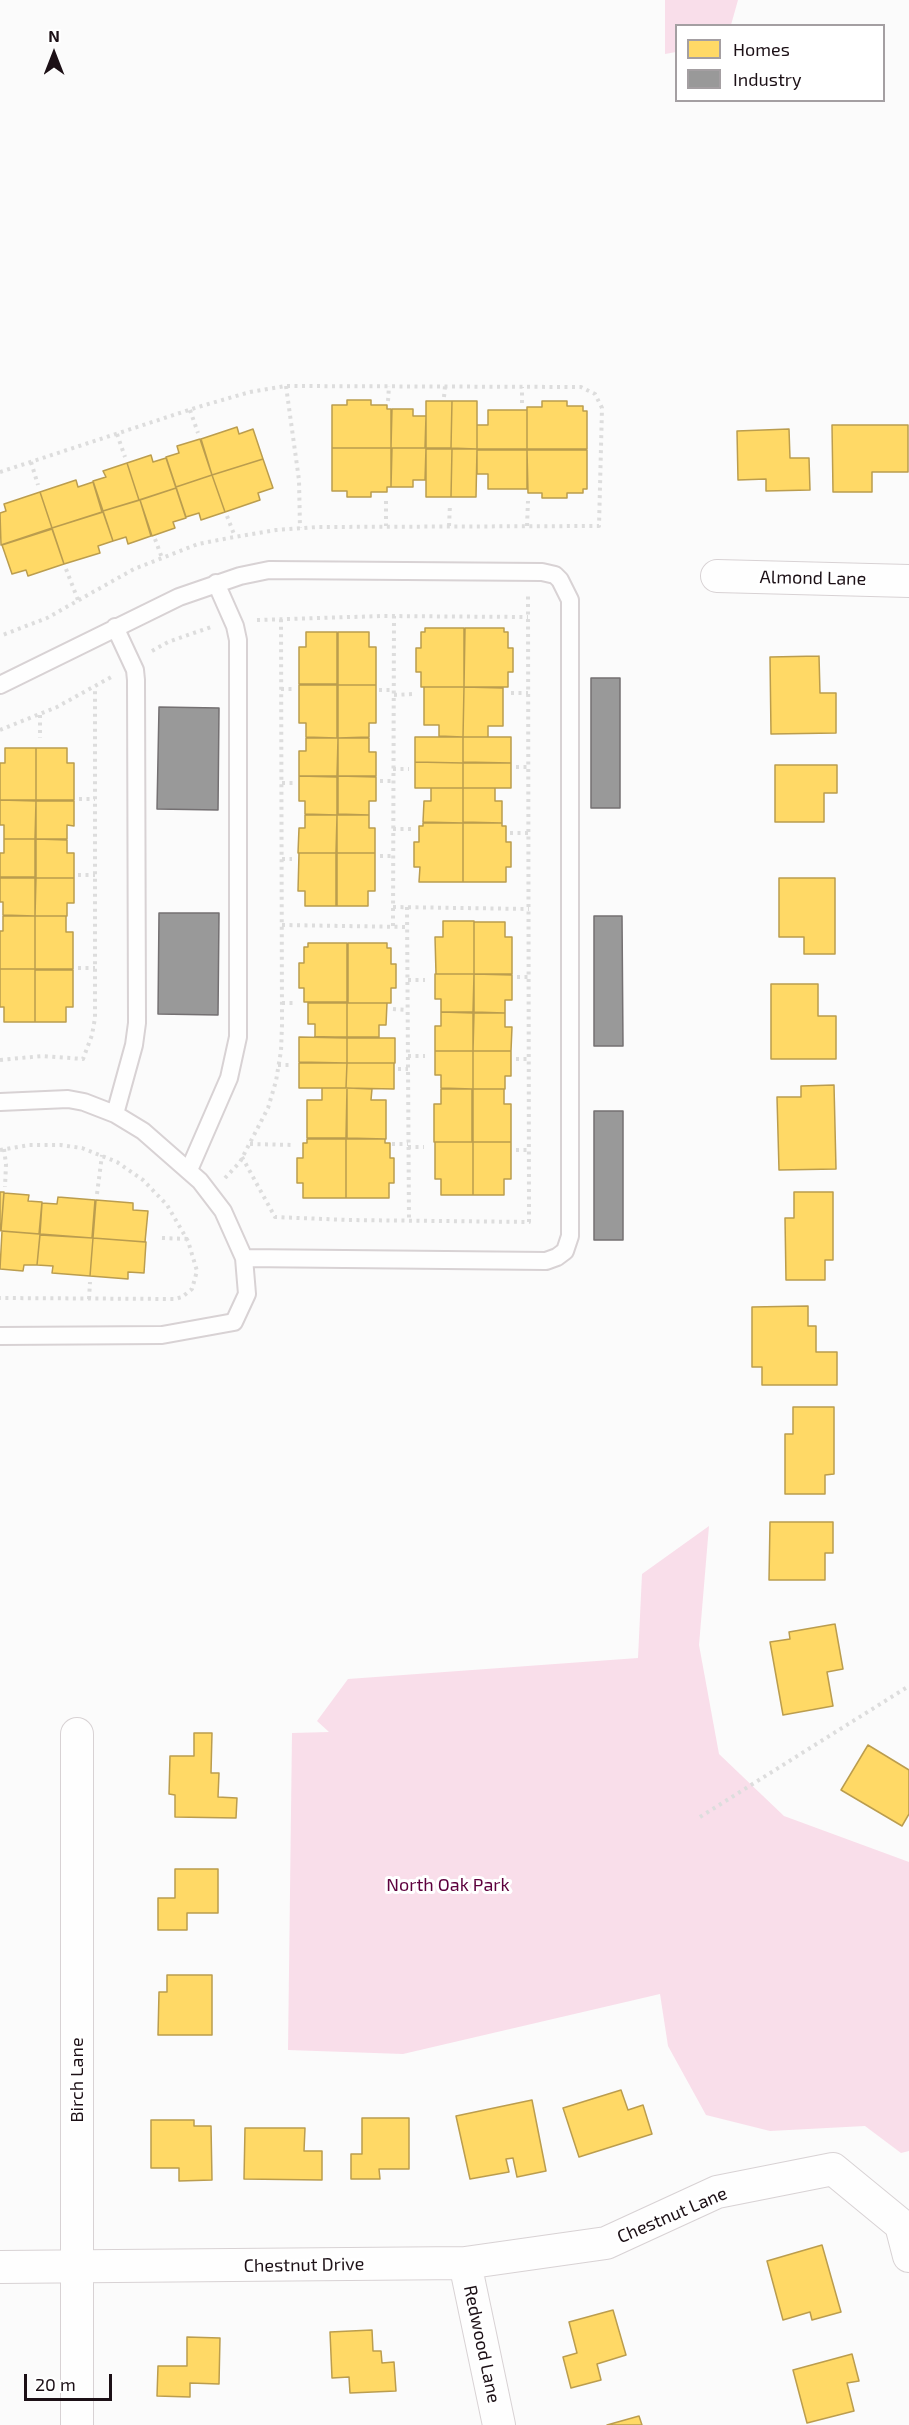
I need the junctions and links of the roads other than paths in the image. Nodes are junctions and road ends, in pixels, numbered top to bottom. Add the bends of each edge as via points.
1 (717, 576) dead end
2 (909, 581) edge
3 (216, 583) junction
4 (115, 627) junction
5 (0, 685) edge
6 (0, 1102) edge
7 (115, 1114) junction
8 (189, 1170) junction
9 (244, 1258) junction
10 (0, 1336) edge
11 (77, 1734) dead end
12 (606, 2243) joint
13 (909, 2256) edge
14 (465, 2264) junction
15 (0, 2267) edge
16 (78, 2267) junction
17 (77, 2425) edge
18 (499, 2425) edge

1 - 2 street, Almond Lane
3 - 4 lane
3 - 8 lane via 238,640 238,1037 228,1078
3 - 9 lane via 283,568 528,572 555,575 568,592 571,606 569,1241 562,1254 546,1261
4 - 5 lane
4 - 7 lane via 136,680 137,1023
6 - 7 lane via 68,1099
7 - 8 lane via 143,1131
8 - 9 lane via 223,1211
9 - 10 lane via 248,1294 234,1322 162,1335
11 - 16 street, Birch Lane
12 - 13 street, Chestnut Lane via 717,2192 833,2169 901,2225
12 - 14 street, Chestnut Drive
14 - 16 street, Chestnut Drive
14 - 18 street, Redwood Lane
15 - 16 street, Chestnut Drive
16 - 17 street, Birch Lane

